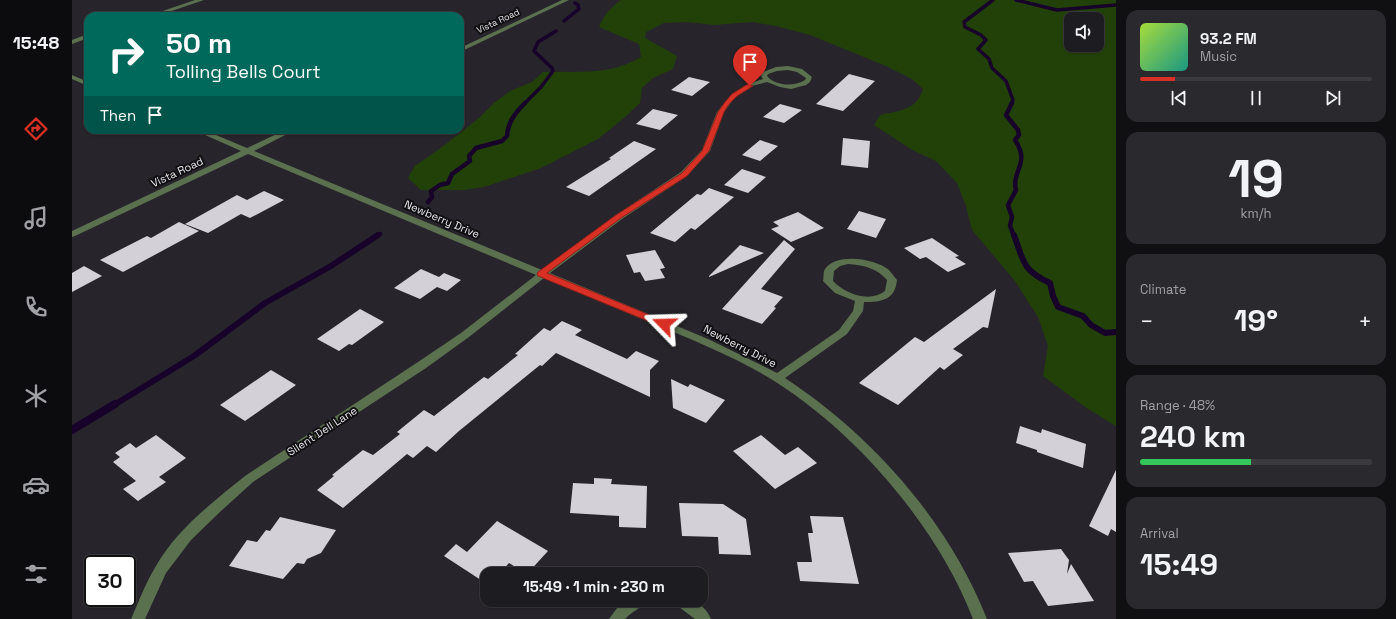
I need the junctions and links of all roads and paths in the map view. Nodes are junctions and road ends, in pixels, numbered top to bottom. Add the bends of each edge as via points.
1 (201, 0) edge
2 (566, 0) edge
3 (164, 12) edge
4 (84, 38) edge
5 (72, 42) edge
6 (464, 48) edge
7 (72, 77) edge
8 (766, 80) junction
9 (84, 82) edge
10 (208, 134) edge
11 (283, 134) edge
12 (248, 151) junction
13 (72, 234) edge
14 (541, 274) junction
15 (860, 299) junction
16 (778, 378) junction
17 (627, 607) edge
18 (692, 607) edge
19 (138, 619) edge
20 (616, 619) edge
21 (704, 619) edge
22 (980, 619) edge

1 - 3 street
2 - 6 street, Vista Road
4 - 5 street
7 - 9 street
8 - 8 street via 782,86 791,86 804,84 809,77 798,71 780,68 765,73
8 - 14 street, Silent Dell Lane via 743,89 727,103 706,151 684,174 619,217
10 - 12 street, Newberry Drive
11 - 12 street, Vista Road
12 - 13 street, Vista Road
12 - 14 street, Newberry Drive
14 - 16 street, Newberry Drive via 736,355
14 - 19 street, Silent Dell Lane via 465,335 249,479 216,507 186,536 161,569
15 - 15 street via 877,298 889,292 892,283 887,273 874,265 857,262 842,262 831,268 827,276 831,286 843,294
15 - 16 street via 858,311 843,332
16 - 22 street, Newberry Drive via 817,406 890,474 924,518 953,564
17 - 20 street
18 - 21 street

